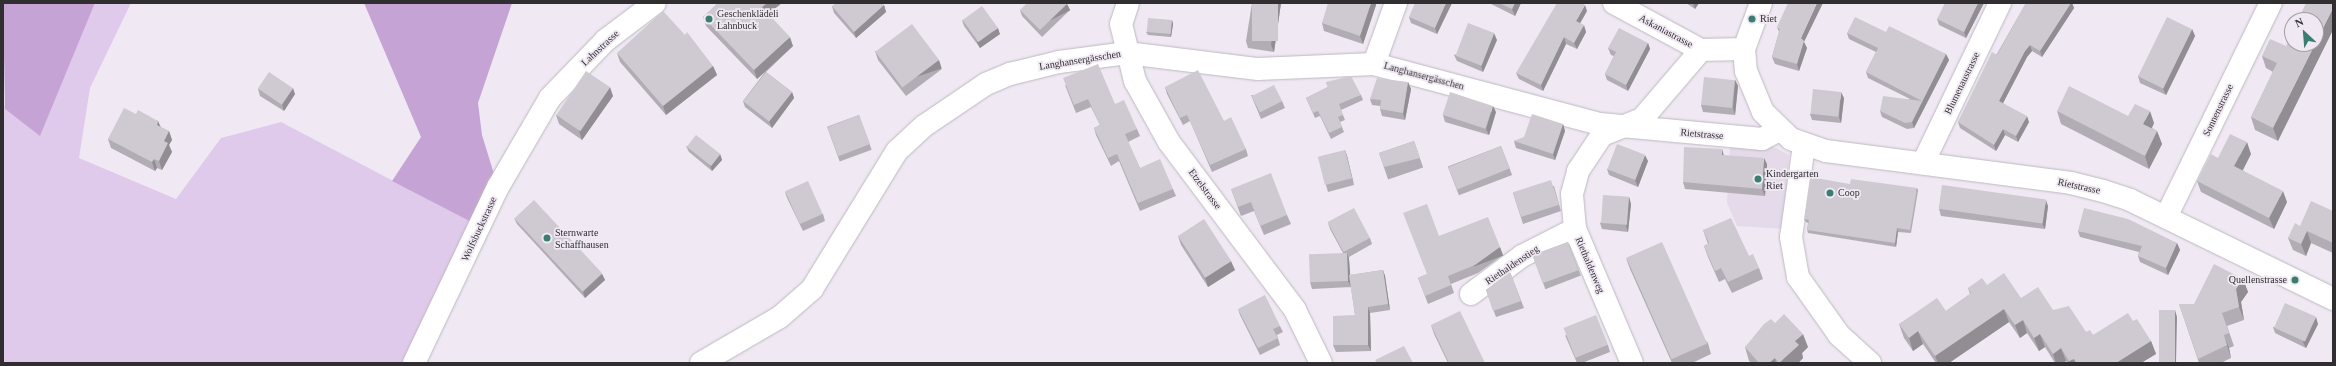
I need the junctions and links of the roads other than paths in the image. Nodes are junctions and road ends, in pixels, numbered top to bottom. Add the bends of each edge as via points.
1 (655, 3) edge
2 (1128, 3) edge
3 (1396, 3) edge
4 (1614, 3) edge
5 (1761, 3) edge
6 (2000, 3) edge
7 (2271, 3) edge
8 (1744, 49) junction
9 (1701, 50) junction
10 (1127, 53) junction
11 (1374, 64) junction
12 (550, 98) joint
13 (1622, 127) junction
14 (1780, 130) junction
15 (1804, 145) junction
16 (1923, 163) junction
17 (2166, 217) junction
18 (1575, 229) junction
19 (1471, 294) dead end
20 (2333, 299) edge
21 (414, 363) edge
22 (701, 363) edge
23 (1321, 363) edge
24 (1632, 363) edge
25 (1870, 363) edge

1 - 12 street, Lahnstrasse via 606,40
2 - 10 street, Etzelstrasse via 1121,24
3 - 11 street
4 - 9 street, Askaniastrasse
5 - 8 street
6 - 16 street, Blumenaustrasse
7 - 17 street, Sonnenstrasse
8 - 9 street, Askaniastrasse
8 - 14 street, Rietstrasse via 1752,92 1763,112
9 - 13 street, Riethaldenweg via 1642,119
10 - 11 street, Langhansergässchen via 1258,69
10 - 22 street, Langhansergässchen via 1059,62 1010,74 986,84 924,126 897,151 812,289 780,317
10 - 23 street, Etzelstrasse via 1135,81 1168,142 1295,310
11 - 13 street, Langhansergässchen via 1600,124
12 - 21 street, Wolfsbuckstrasse via 498,187
13 - 14 street, Rietstrasse via 1762,139
13 - 18 street, Riethaldenweg via 1602,135 1578,171 1572,194
14 - 15 street, Rietstrasse
15 - 16 street, Rietstrasse via 1840,153
15 - 25 street via 1791,237 1798,277 1839,335
16 - 17 street, Rietstrasse via 2071,183 2130,200
17 - 20 street, Rietstrasse
18 - 19 street, Riethaldenstieg via 1522,256
18 - 24 street, Riethaldenweg

